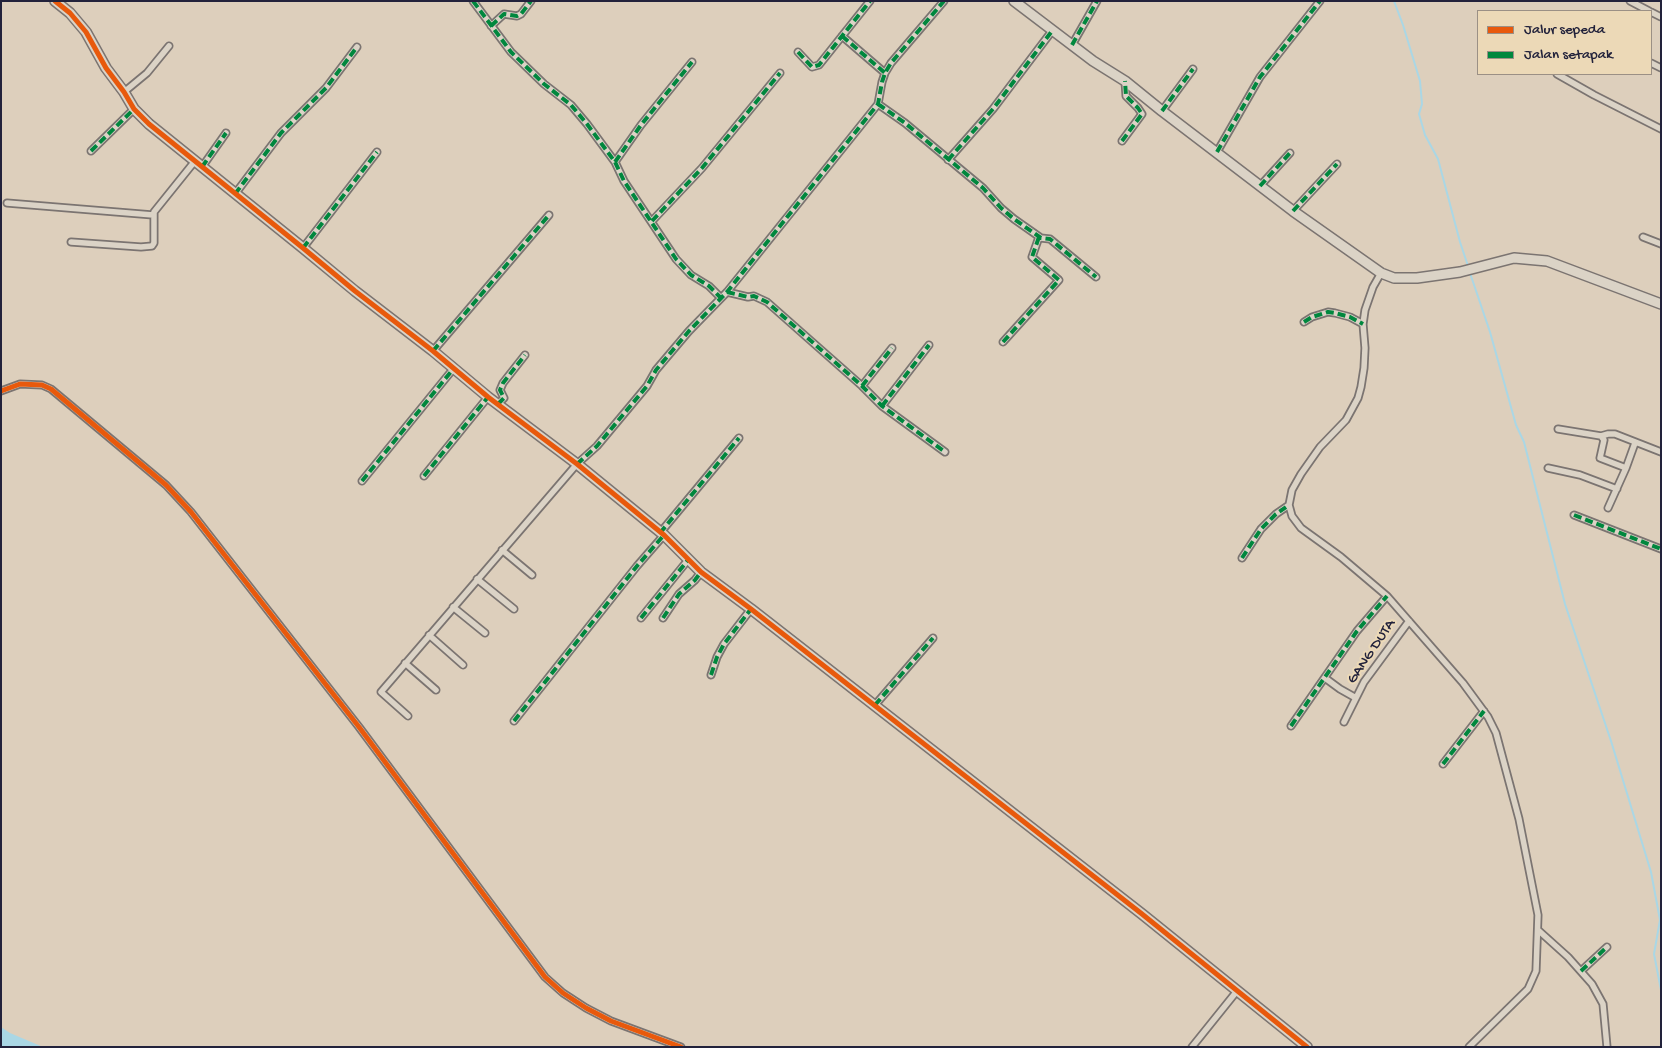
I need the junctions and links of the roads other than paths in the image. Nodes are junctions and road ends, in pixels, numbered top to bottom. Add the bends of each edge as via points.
1 (55, 1) edge
2 (473, 1) edge
3 (531, 1) edge
4 (870, 1) edge
5 (944, 1) edge
6 (1014, 1) edge
7 (1097, 1) edge
8 (1320, 1) edge
9 (1630, 1) edge
10 (1646, 10) edge
11 (491, 26) junction
12 (1052, 31) junction
13 (842, 36) junction
14 (1072, 45) junction
15 (170, 46) dead end
16 (357, 48) dead end
17 (798, 52) dead end
18 (692, 62) dead end
19 (1193, 70) dead end
20 (780, 73) dead end
21 (885, 73) junction
22 (1559, 75) edge
23 (1125, 81) junction
24 (124, 92) junction
25 (878, 104) junction
26 (134, 109) junction
27 (1162, 112) junction
28 (1661, 129) edge
29 (226, 133) dead end
30 (1122, 141) dead end
31 (91, 151) dead end
32 (376, 152) dead end
33 (1217, 152) junction
34 (1290, 153) dead end
35 (948, 160) junction
36 (615, 162) junction
37 (199, 164) junction
38 (1338, 164) dead end
39 (1260, 186) junction
40 (235, 194) junction
41 (8, 203) dead end
42 (1293, 211) junction
43 (153, 215) junction
44 (549, 215) dead end
45 (652, 222) junction
46 (1039, 237) junction
47 (1643, 237) dead end
48 (72, 242) dead end
49 (1661, 244) edge
50 (303, 248) junction
51 (1381, 273) junction
52 (1096, 277) dead end
53 (726, 292) junction
54 (721, 298) junction
55 (1661, 304) edge
56 (1304, 322) dead end
57 (1363, 324) junction
58 (1003, 342) dead end
59 (929, 345) dead end
60 (892, 348) dead end
61 (434, 351) junction
62 (525, 355) dead end
63 (454, 368) junction
64 (862, 386) junction
65 (1, 391) edge
66 (488, 397) junction
67 (498, 404) junction
68 (882, 406) junction
69 (1558, 430) dead end
70 (1601, 436) junction
71 (738, 438) dead end
72 (1635, 443) junction
73 (945, 452) dead end
74 (1661, 452) edge
75 (577, 464) junction
76 (1548, 468) dead end
77 (1626, 468) junction
78 (424, 476) dead end
79 (362, 481) dead end
80 (1617, 489) junction
81 (1289, 505) junction
82 (1608, 508) dead end
83 (1574, 515) dead end
84 (662, 534) junction
85 (1661, 549) edge
86 (502, 550) junction
87 (1242, 558) dead end
88 (688, 560) junction
89 (700, 572) junction
90 (532, 575) dead end
91 (477, 579) junction
92 (1386, 596) junction
93 (453, 607) junction
94 (514, 609) dead end
95 (751, 609) junction
96 (641, 618) dead end
97 (662, 618) dead end
98 (1409, 621) junction
99 (485, 633) dead end
100 (429, 635) junction
101 (933, 638) dead end
102 (405, 663) junction
103 (463, 665) dead end
104 (711, 675) dead end
105 (1325, 678) junction
106 (436, 690) dead end
107 (1356, 698) junction
108 (875, 705) junction
109 (1484, 711) junction
110 (408, 716) dead end
111 (514, 721) dead end
112 (1344, 722) dead end
113 (1291, 726) dead end
114 (1443, 764) dead end
115 (1538, 930) junction
116 (1607, 946) dead end
117 (1581, 971) junction
118 (1237, 990) junction
119 (681, 1047) edge
120 (1192, 1047) edge
121 (1307, 1047) edge
122 (1469, 1047) edge
123 (1607, 1047) edge

1 - 24 street via 86,32
2 - 11 street
3 - 11 street via 521,14 504,14
4 - 13 street
5 - 21 street
6 - 12 street
7 - 14 street
8 - 33 street via 1260,77
9 - 10 street
11 - 36 street via 511,52 579,114
12 - 14 street
12 - 35 street via 993,109
13 - 17 street via 819,66 810,65
13 - 21 street
14 - 23 street
15 - 24 street via 147,73
16 - 40 street via 326,88 281,133
18 - 36 street via 640,125
19 - 27 street
20 - 45 street
21 - 25 street
22 - 28 street
23 - 27 street
23 - 30 street via 1126,96 1142,114
24 - 26 street
25 - 35 street
25 - 53 street
26 - 31 street
26 - 37 street
27 - 33 street
29 - 37 street
32 - 50 street
33 - 39 street
34 - 39 street
35 - 46 street
36 - 45 street
37 - 40 street
37 - 43 street
38 - 42 street
39 - 42 street
40 - 50 street
41 - 43 street
42 - 51 street
43 - 48 street via 154,243 149,247
44 - 61 street
45 - 54 street via 676,260
46 - 52 street via 1050,239
46 - 58 street via 1032,257 1059,280
47 - 49 street
50 - 61 street
51 - 55 street via 1394,278 1417,278 1460,272 1514,258 1547,261
51 - 57 street via 1367,302
53 - 54 street
53 - 64 street via 754,296 767,302
54 - 75 street via 656,370 647,386 597,446
56 - 57 street via 1335,312
57 - 81 street via 1364,368 1358,398 1346,420 1320,447 1301,474 1292,490
59 - 68 street
60 - 64 street
61 - 63 street
62 - 67 street via 503,383 500,390 504,398
63 - 66 street
63 - 79 street
64 - 68 street
65 - 119 street via 20,384 51,388 166,485 191,512 359,727 545,977 563,993 611,1021
66 - 67 street
66 - 78 street
67 - 75 street
68 - 73 street
69 - 70 street
70 - 72 street via 1615,434
70 - 77 street via 1604,440 1600,458
71 - 84 street
72 - 74 street
72 - 77 street
75 - 84 street
75 - 86 street
76 - 80 street via 1580,475
77 - 80 street
80 - 82 street
81 - 87 street via 1261,529
81 - 92 street via 1301,528
83 - 85 street
84 - 88 street
84 - 111 street
86 - 90 street
86 - 91 street
88 - 89 street
88 - 96 street
89 - 95 street
89 - 97 street
91 - 93 street
91 - 94 street
92 - 98 street
92 - 105 street
93 - 99 street
93 - 100 street
95 - 104 street via 724,644
95 - 108 street
98 - 107 street, GANG DUTA
98 - 109 street
100 - 102 street
100 - 103 street
101 - 108 street
102 - 106 street
102 - 110 street via 381,692
105 - 107 street
105 - 113 street
107 - 112 street, GANG DUTA
108 - 118 street
109 - 114 street
109 - 115 street via 1496,733 1519,818 1538,915
115 - 117 street
115 - 122 street via 1536,971 1528,989
116 - 117 street
117 - 123 street via 1603,1004
118 - 120 street
118 - 121 street

